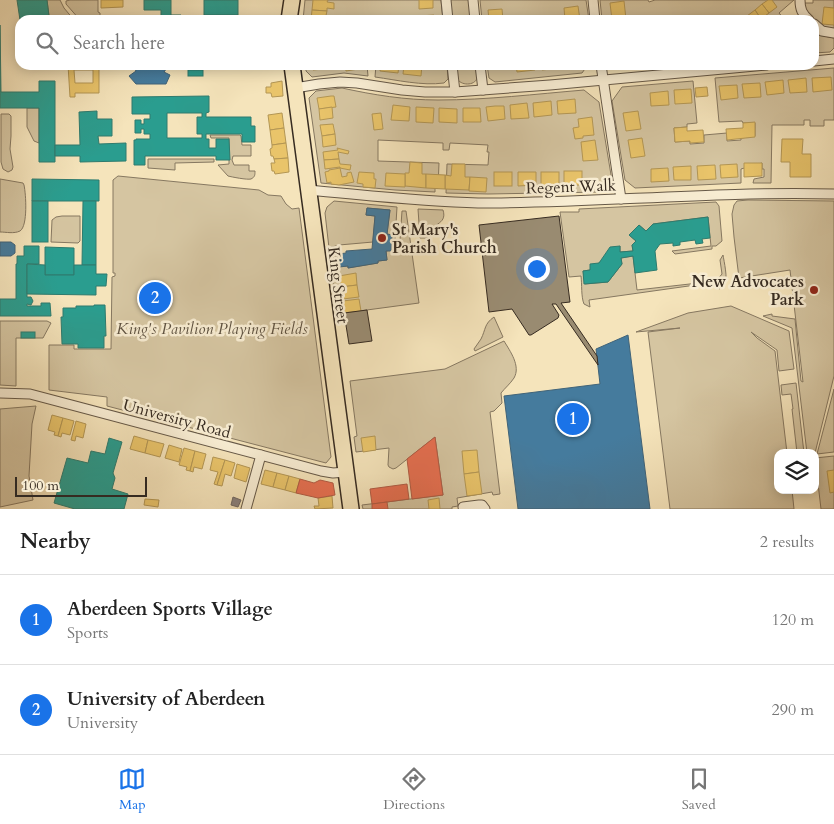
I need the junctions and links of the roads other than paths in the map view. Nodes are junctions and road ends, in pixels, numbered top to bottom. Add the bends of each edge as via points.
1 (292, 0) edge
2 (446, 0) edge
3 (473, 0) edge
4 (593, 0) edge
5 (800, 0) edge
6 (290, 15) edge
7 (448, 15) edge
8 (475, 15) edge
9 (594, 15) edge
10 (804, 15) edge
11 (819, 28) edge
12 (834, 33) edge
13 (833, 60) edge
14 (819, 61) edge
15 (293, 70) edge
16 (453, 70) edge
17 (481, 70) edge
18 (601, 70) edge
19 (712, 70) edge
20 (602, 80) junction
21 (295, 88) junction
22 (483, 90) junction
23 (455, 92) junction
24 (308, 190) junction
25 (834, 194) edge
26 (621, 199) junction
27 (0, 393) edge
28 (261, 455) junction
29 (346, 472) junction
30 (463, 507) dead end
31 (246, 509) edge
32 (351, 509) edge
33 (485, 509) edge

1 - 6 main road
2 - 7 street
3 - 8 street
4 - 9 street
5 - 10 street
11 - 12 street
13 - 14 street
15 - 21 main road, King Street
16 - 23 street
17 - 22 street
18 - 20 street
19 - 20 street
20 - 22 street
20 - 26 street
21 - 23 street via 340,82 402,90
21 - 24 main road, King Street
22 - 23 street
24 - 26 street, Regent Walk via 456,202
24 - 29 main road, King Street
25 - 26 street, Regent Walk
27 - 28 street, University Road via 30,394
28 - 29 street, University Road via 333,473
28 - 31 street
29 - 32 main road, King Street
30 - 33 street via 479,505

